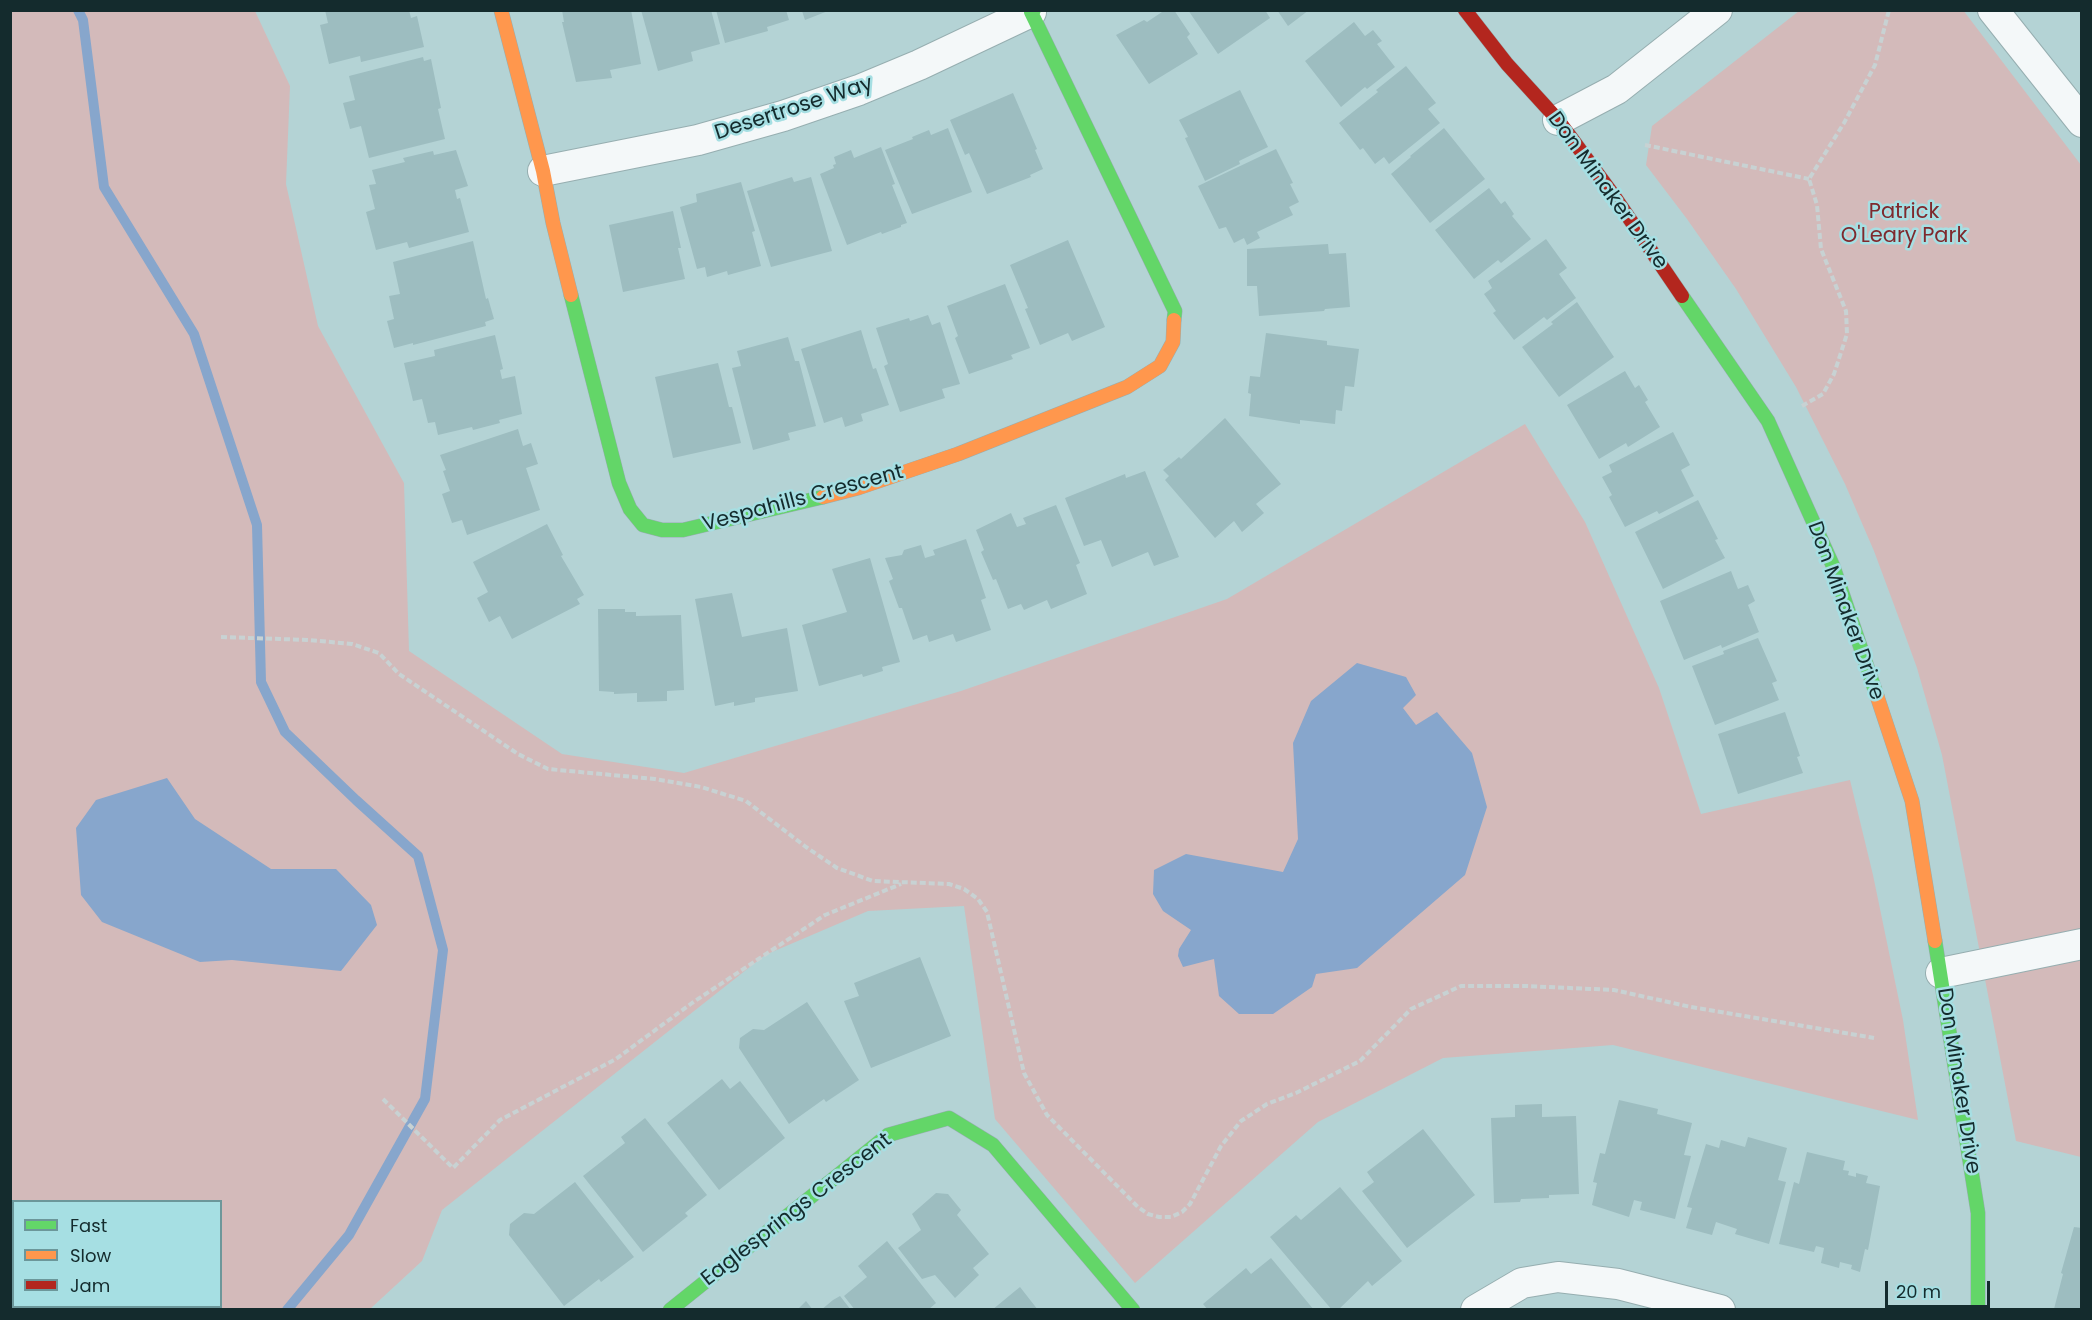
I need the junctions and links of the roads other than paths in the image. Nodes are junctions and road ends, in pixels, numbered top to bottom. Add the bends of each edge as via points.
1 (501, 10) edge
2 (1466, 10) edge
3 (1717, 10) edge
4 (1993, 10) edge
5 (1032, 11) edge
6 (1558, 120) junction
7 (2082, 122) edge
8 (543, 171) junction
9 (2082, 944) edge
10 (1941, 973) junction
11 (670, 1310) edge
12 (1133, 1310) edge
13 (1476, 1310) edge
14 (1720, 1310) edge
15 (1978, 1310) edge

1 - 8 street, Vespahills Crescent
2 - 6 street, Don Minaker Drive via 1507,64
3 - 6 street via 1617,89
4 - 7 street
5 - 8 street, Desertrose Way via 919,65 783,116 698,140
5 - 8 street, Vespahills Crescent via 1175,311 1173,342 1160,366 1127,387 958,454 858,488 683,530 644,525 630,509 619,483
6 - 10 street, Don Minaker Drive via 1768,421 1833,566 1912,801
9 - 10 street
10 - 15 street, Don Minaker Drive via 1978,1213
11 - 12 street, Eaglesprings Crescent via 888,1135 950,1118 993,1145
13 - 14 street via 1522,1283 1558,1277 1618,1284

